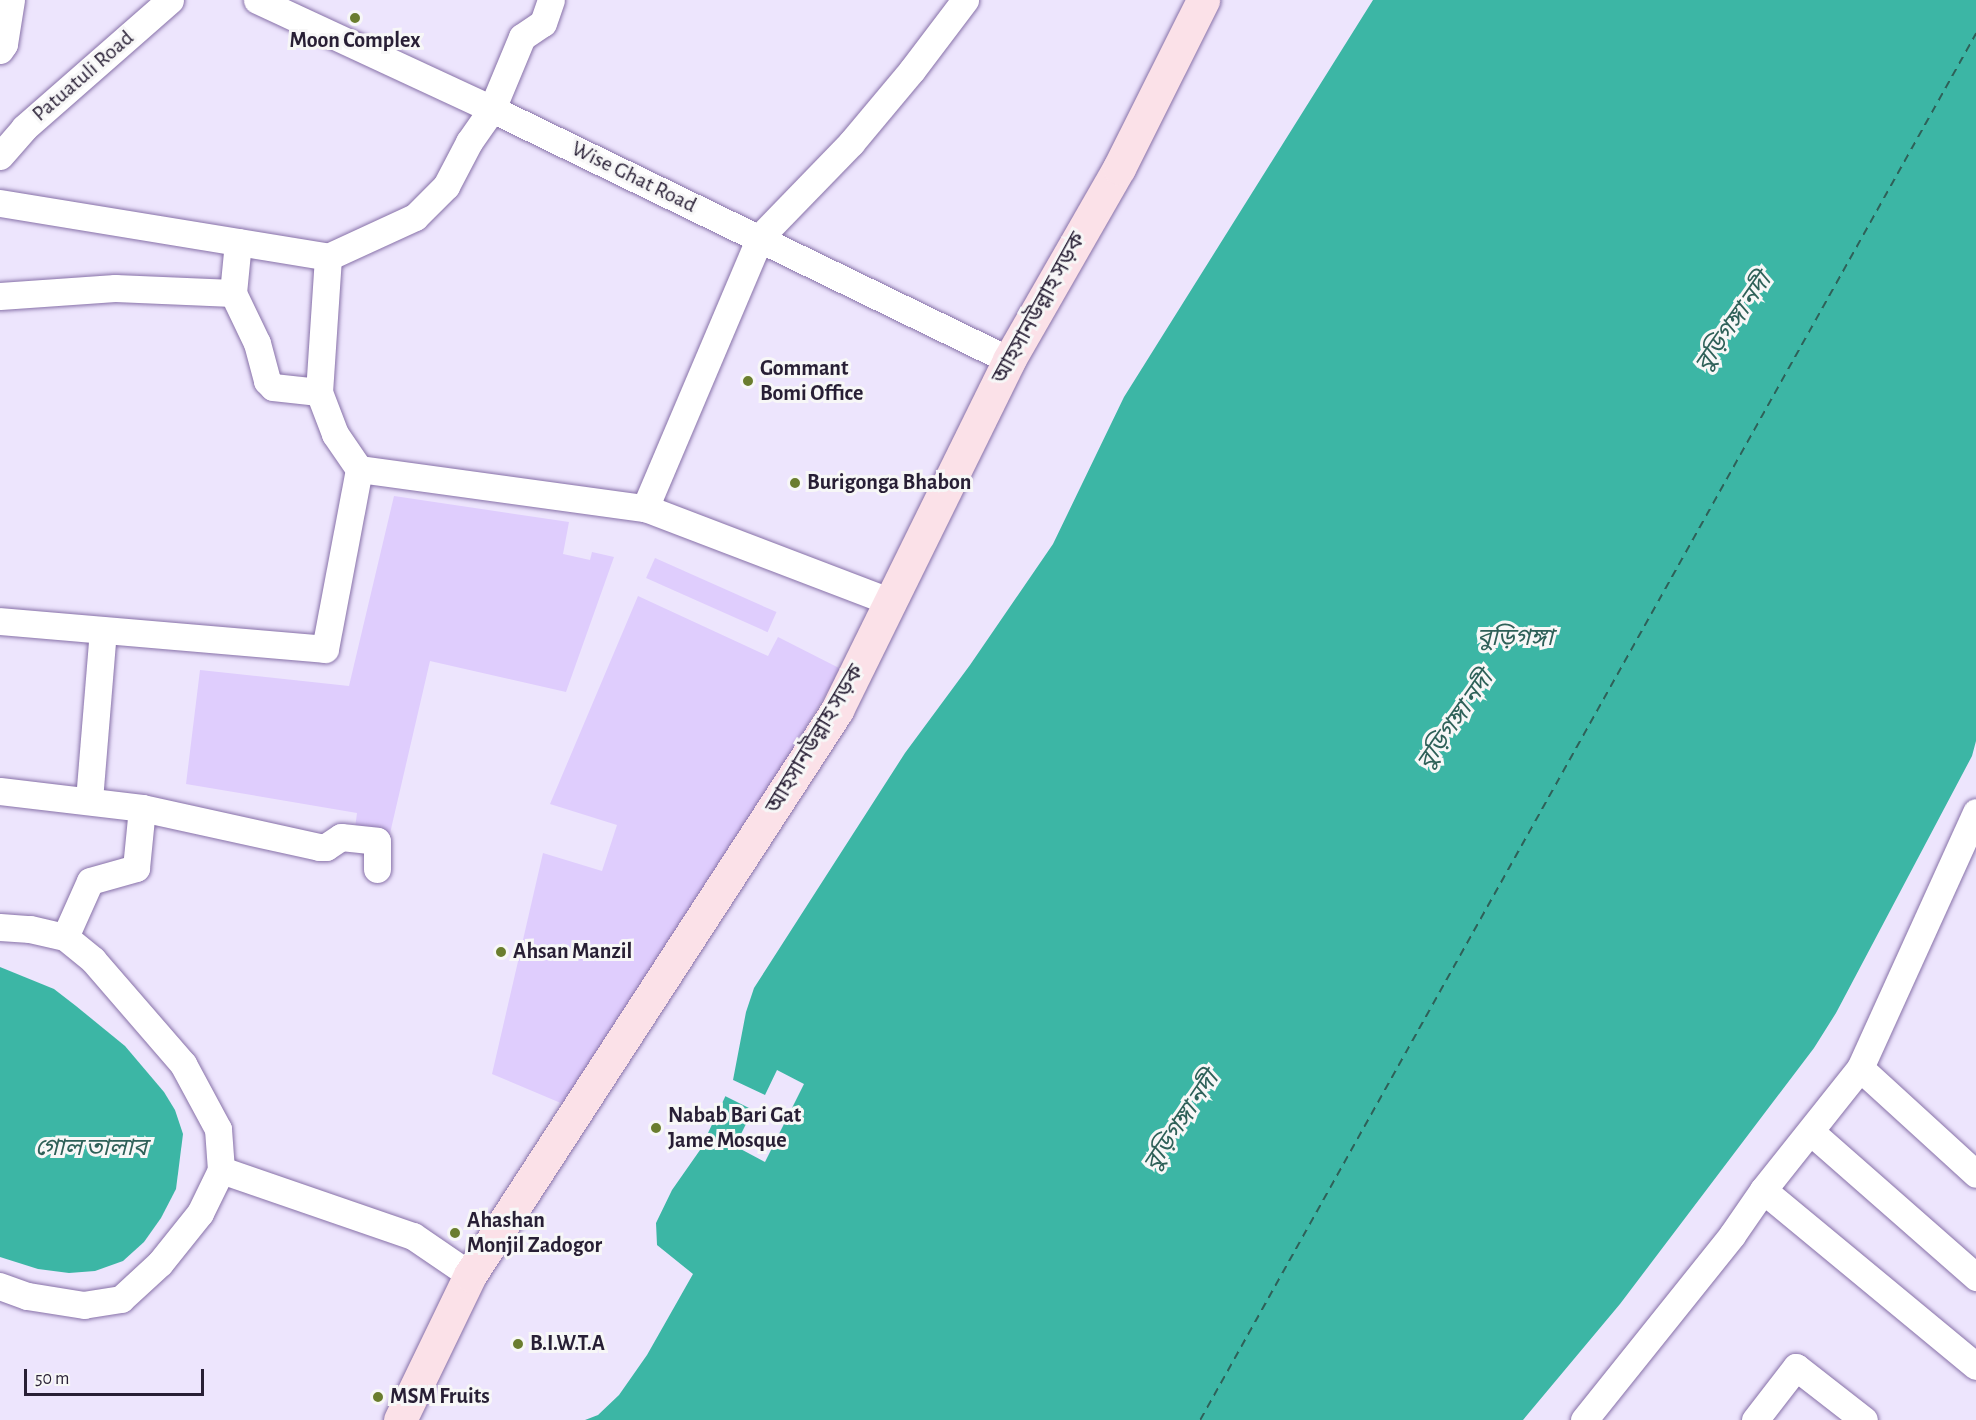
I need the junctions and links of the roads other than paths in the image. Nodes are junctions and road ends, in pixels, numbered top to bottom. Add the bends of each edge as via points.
1 (11, 0) edge
2 (170, 0) edge
3 (257, 0) edge
4 (551, 0) edge
5 (965, 0) edge
6 (1203, 0) edge
7 (0, 50) edge
8 (492, 109) junction
9 (0, 156) edge
10 (0, 203) edge
11 (760, 237) junction
12 (238, 242) junction
13 (328, 258) junction
14 (233, 293) junction
15 (0, 296) edge
16 (1009, 360) junction
17 (319, 392) junction
18 (359, 469) junction
19 (645, 508) junction
20 (891, 602) junction
21 (0, 621) edge
22 (103, 631) junction
23 (0, 792) edge
24 (89, 800) junction
25 (142, 808) junction
26 (1976, 812) edge
27 (377, 869) dead end
28 (0, 927) edge
29 (65, 937) junction
30 (1860, 1068) junction
31 (1811, 1132) junction
32 (222, 1170) junction
33 (1976, 1174) edge
34 (1762, 1190) junction
35 (470, 1275) junction
36 (1976, 1277) edge
37 (0, 1286) edge
38 (1976, 1366) edge
39 (400, 1420) edge
40 (1584, 1420) edge
41 (1755, 1420) edge
42 (1864, 1420) edge

1 - 7 street
2 - 9 street, Patuatuli Road via 40,113
3 - 8 street, Wise Ghat Road
4 - 8 street via 543,23 522,37
5 - 11 street via 851,143
6 - 16 street, আহসানউল্লাহ সড়ক via 1119,168
8 - 11 street, Wise Ghat Road
8 - 13 street via 468,142 446,186 415,217
10 - 12 street
11 - 16 street, Wise Ghat Road
11 - 19 street
12 - 13 street
12 - 14 street
13 - 17 street
14 - 15 street via 115,288
14 - 17 street via 257,343 269,384
16 - 20 street, আহসানউল্লাহ সড়ক
17 - 18 street via 335,434
18 - 19 street
18 - 22 street via 325,650
19 - 20 street
20 - 35 street, আহসানউল্লাহ সড়ক via 837,710
21 - 22 street
22 - 24 street
23 - 24 street
24 - 25 street
25 - 27 street via 319,847 341,837 377,841
25 - 29 street via 136,868 90,881
26 - 30 street
28 - 29 street
29 - 32 street via 93,960 183,1064 218,1129
30 - 31 street
30 - 33 street
31 - 34 street
31 - 36 street
32 - 35 street via 413,1236
32 - 37 street via 200,1213 160,1263 121,1299 84,1305 27,1296
34 - 38 street
34 - 40 street via 1732,1235
35 - 39 street, আহসানউল্লাহ সড়ক
41 - 42 street via 1796,1367

